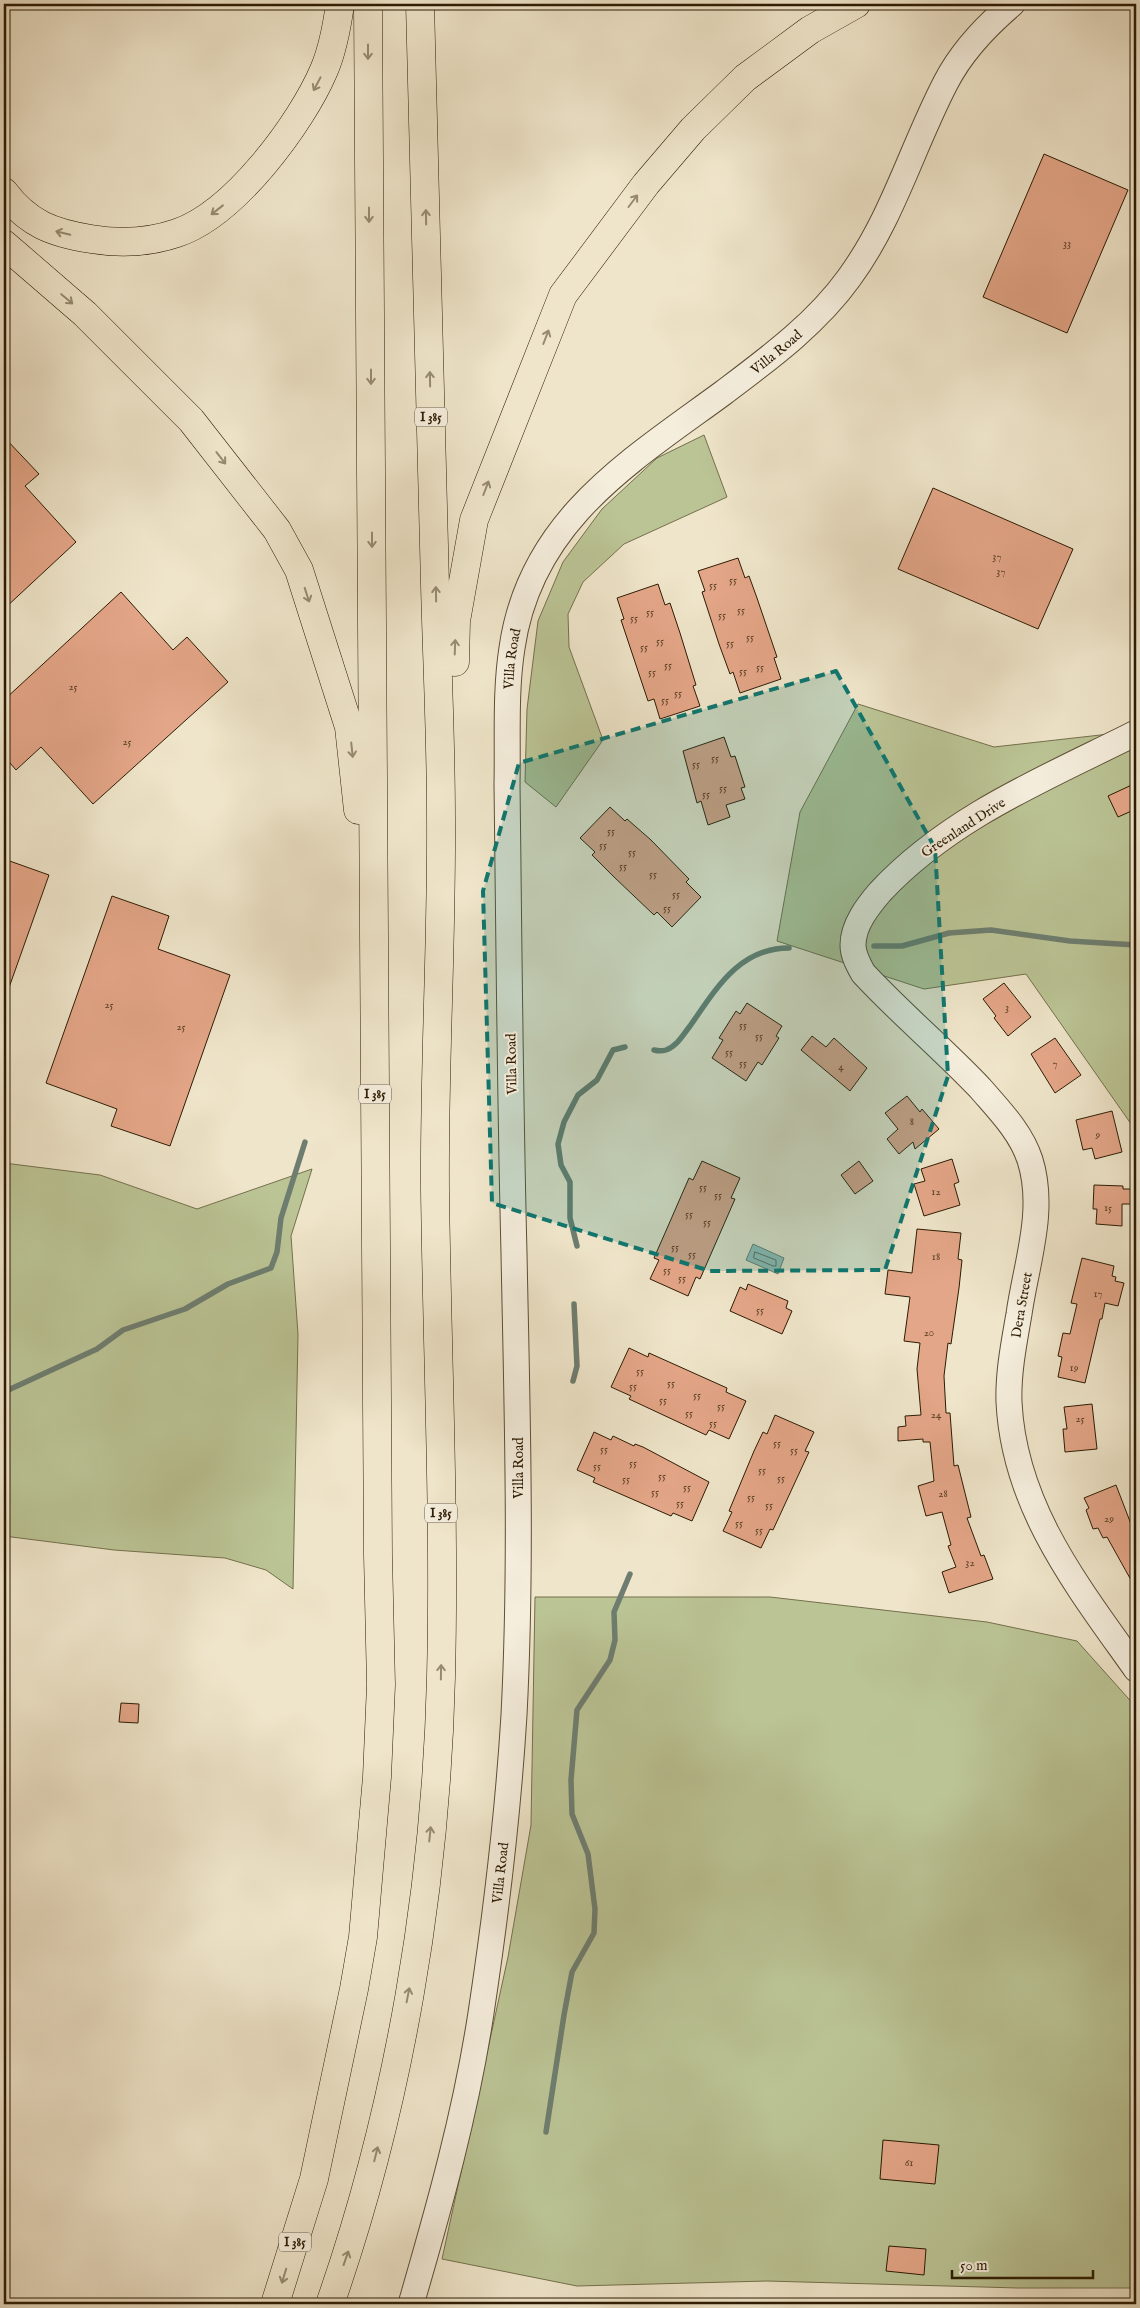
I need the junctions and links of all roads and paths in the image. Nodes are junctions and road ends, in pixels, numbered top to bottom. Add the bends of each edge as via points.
1 (340, 4) edge
2 (368, 4) edge
3 (856, 4) edge
4 (1012, 4) edge
5 (421, 8) edge
6 (4, 192) edge
7 (4, 244) edge
8 (1136, 733) edge
9 (442, 818) junction
10 (375, 961) junction
11 (863, 973) joint
12 (1136, 1669) edge
13 (275, 2304) edge
14 (330, 2304) edge
15 (411, 2304) edge

1 -> 6 highway via 325,70 289,131 249,181 210,215 179,232 135,243 109,242 52,230 31,220
2 -> 10 highway, I 385
9 -> 3 highway via 456,621 474,520 563,295 646,184 693,129 746,78 810,30
4 - 15 street, Villa Road via 985,27 946,80 886,217 853,272 827,306 799,333 737,382 603,483 562,528 547,551 518,618 509,684 507,784 518,1479 514,1717 496,1902 480,2016 441,2199
9 -> 5 highway, I 385
7 -> 10 highway via 85,314 192,420 277,530 299,570 349,727
8 - 11 street, Greenland Drive via 994,803 914,859 870,904 855,928 854,951
14 -> 9 highway, I 385 via 364,2201 384,2119 411,1980 436,1781 442,1556 435,1183
10 -> 13 highway, I 385 via 381,1685 370,1874 354,1990 314,2179
11 - 12 street, Dera Street via 950,1056 1001,1111 1030,1159 1036,1210 1012,1357 1009,1401 1016,1458 1032,1504 1051,1544

